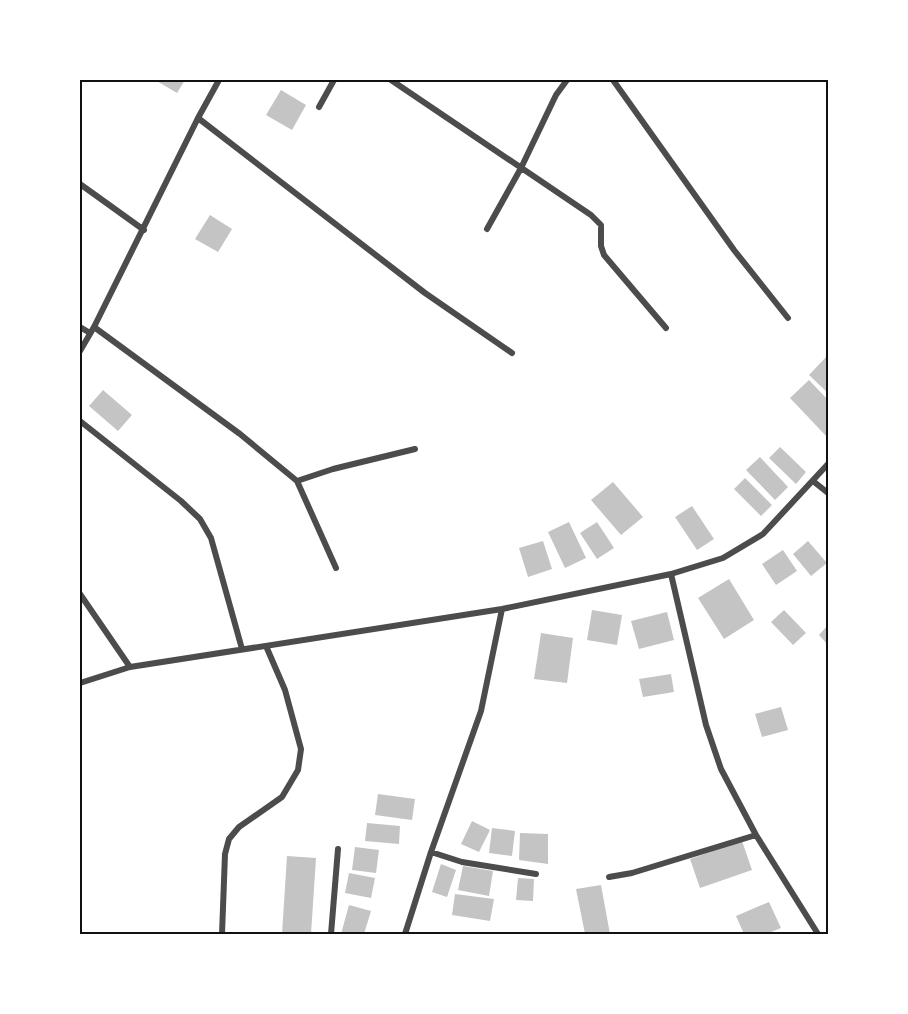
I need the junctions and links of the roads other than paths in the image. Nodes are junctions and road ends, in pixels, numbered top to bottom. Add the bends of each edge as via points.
1 (219, 80) edge
2 (334, 80) edge
3 (391, 80) edge
4 (567, 80) edge
5 (613, 80) edge
6 (319, 107) dead end
7 (198, 118) junction
8 (521, 168) junction
9 (80, 184) edge
10 (487, 229) dead end
11 (144, 230) junction
12 (788, 318) dead end
13 (80, 327) edge
14 (94, 327) junction
15 (666, 328) dead end
16 (90, 333) junction
17 (80, 351) edge
18 (512, 353) dead end
19 (80, 421) edge
20 (415, 449) dead end
21 (828, 464) edge
22 (297, 481) junction
23 (813, 481) junction
24 (828, 493) edge
25 (336, 568) dead end
26 (670, 574) junction
27 (80, 594) edge
28 (502, 609) junction
29 (266, 646) junction
30 (242, 649) junction
31 (130, 667) junction
32 (80, 684) edge
33 (756, 835) junction
34 (338, 849) dead end
35 (431, 852) junction
36 (536, 874) dead end
37 (609, 878) dead end
38 (222, 934) edge
39 (331, 934) edge
40 (405, 934) edge
41 (818, 934) edge

1 - 7 street
2 - 6 street
3 - 8 street
4 - 8 street via 541,123
5 - 12 street via 734,250
7 - 11 street
7 - 18 street via 425,293
8 - 10 street
8 - 15 street via 601,225 604,255
9 - 11 street
11 - 14 street
13 - 16 street
14 - 16 street
14 - 22 street
16 - 17 street
19 - 30 street via 200,519 211,538
20 - 22 street
21 - 23 street
22 - 25 street
23 - 24 street
23 - 26 street via 763,534 723,558
26 - 28 street
26 - 33 street via 706,725 722,769
27 - 31 street
28 - 29 street
28 - 35 street via 481,711
29 - 30 street
29 - 38 street via 285,690 301,749 298,770 282,797 239,827 229,839
30 - 31 street
31 - 32 street
33 - 37 street
33 - 41 street
34 - 39 street
35 - 36 street via 462,862
35 - 40 street

